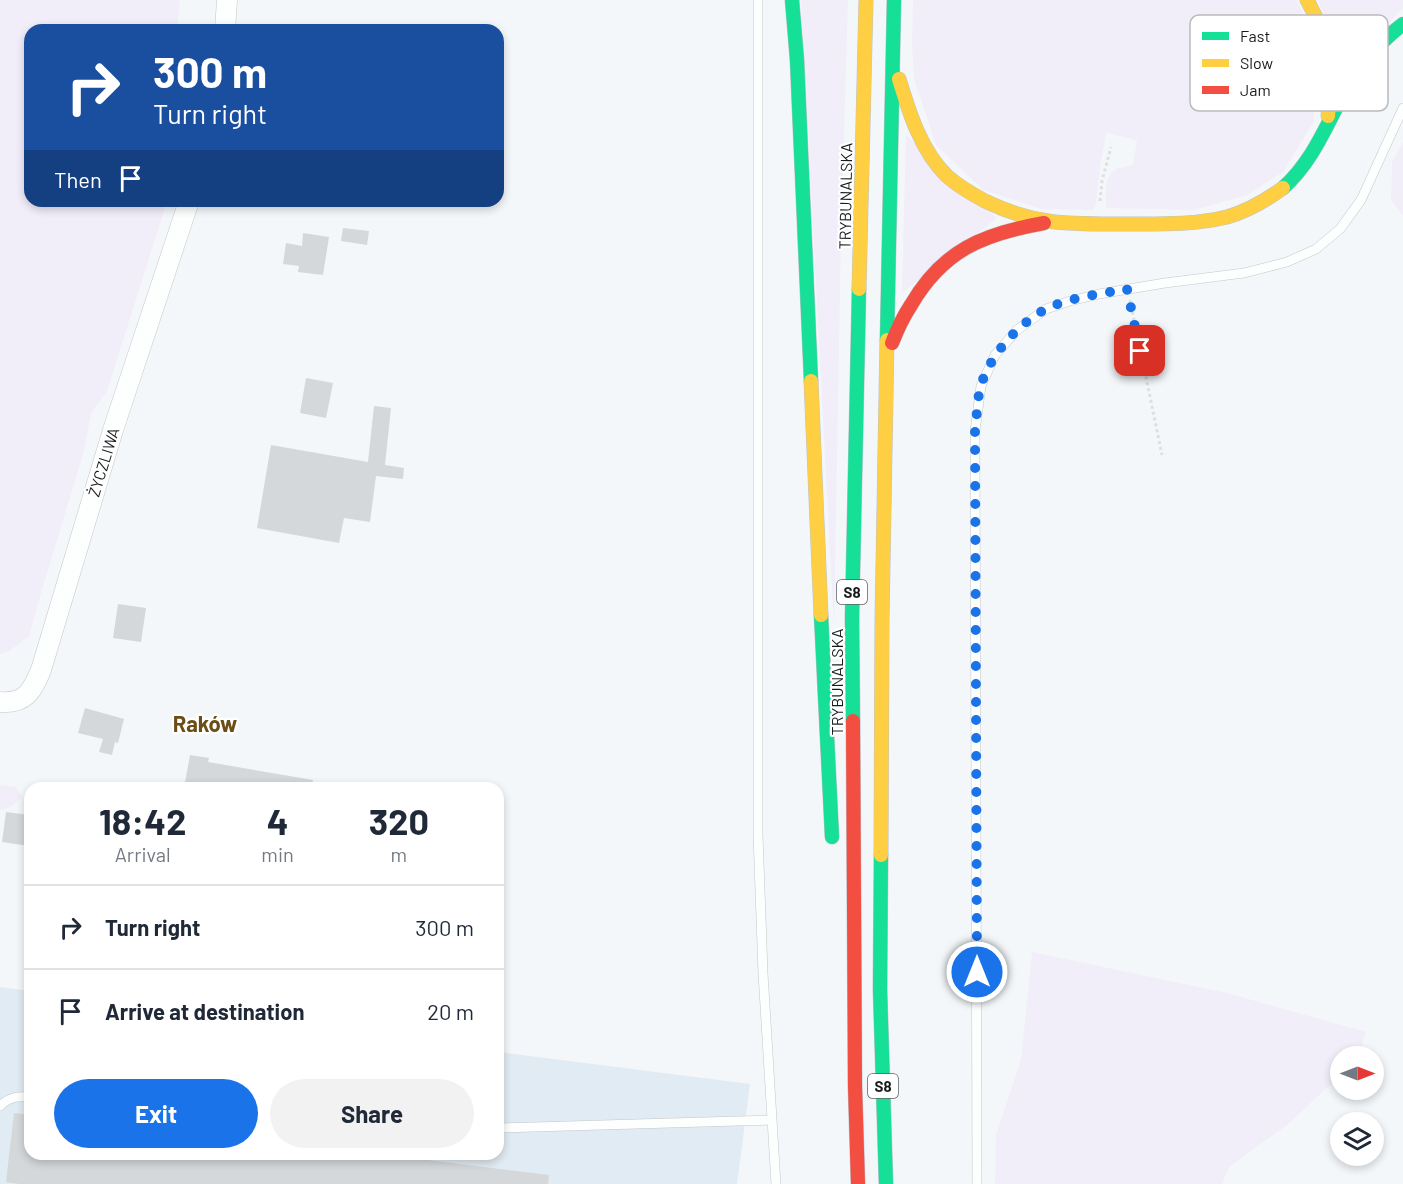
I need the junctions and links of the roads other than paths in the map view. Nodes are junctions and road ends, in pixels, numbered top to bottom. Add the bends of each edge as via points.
1 (227, 0) edge
2 (758, 0) edge
3 (792, 0) edge
4 (866, 0) edge
5 (894, 0) edge
6 (1307, 0) edge
7 (1315, 15) edge
8 (225, 24) edge
9 (1403, 24) edge
10 (1388, 38) edge
11 (892, 44) junction
12 (1403, 108) edge
13 (1328, 111) edge
14 (1335, 111) edge
15 (1323, 136) junction
16 (187, 207) edge
17 (1051, 222) junction
18 (887, 359) junction
19 (0, 702) edge
20 (832, 846) dead end
21 (842, 998) dead end
22 (855, 1086) junction
23 (24, 1096) edge
24 (0, 1106) edge
25 (772, 1120) junction
26 (504, 1128) edge
27 (776, 1184) edge
28 (858, 1184) edge
29 (886, 1184) edge
30 (977, 1184) edge

1 - 8 street
2 - 25 lane via 758,835
3 - 20 highway
4 - 22 highway, TRYBUNALSKA / S8 via 852,618
5 - 11 highway, S8
6 - 7 highway
9 - 10 highway
11 - 17 highway via 906,102 939,167 963,188 992,204
11 - 18 highway, S8
12 - 30 lane via 1361,200 1340,229 1316,249 1287,262 1244,273 1127,289 1046,309 1017,330 995,355 981,386 975,431
13 - 15 highway
14 - 15 highway
15 - 17 highway via 1295,177 1274,195 1247,211 1219,220 1166,225
16 - 19 street, ŻYCZLIWA via 113,430 41,670 27,696
17 - 18 highway via 990,236 959,251 939,267 910,305
18 - 29 highway, S8 via 880,988
21 - 22 highway
22 - 28 highway, TRYBUNALSKA / S8
23 - 24 lane via 8,1099
25 - 26 lane
25 - 27 lane

